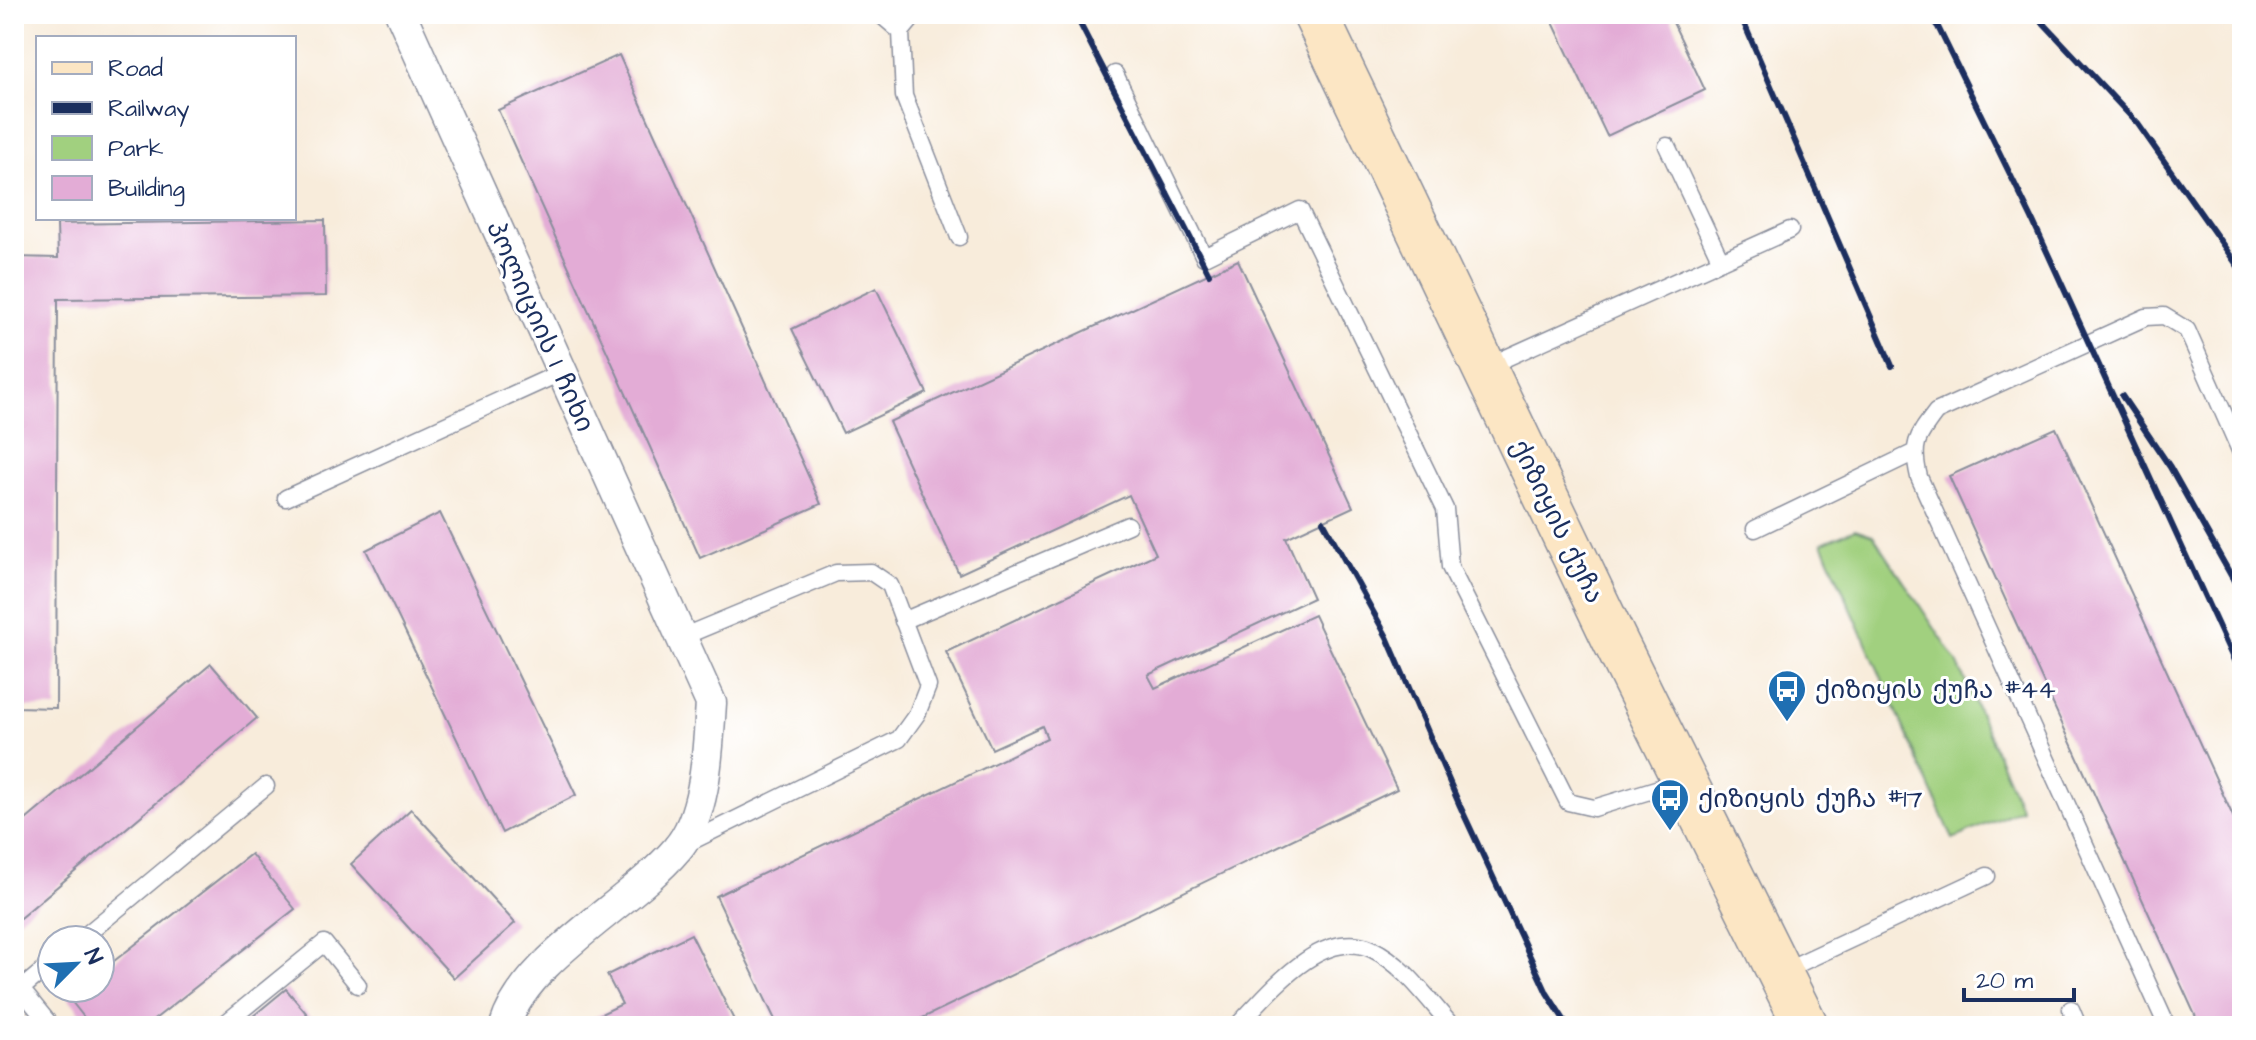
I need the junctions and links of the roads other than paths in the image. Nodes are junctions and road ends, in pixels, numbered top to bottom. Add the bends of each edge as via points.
1 (401, 14) edge
2 (880, 14) edge
3 (916, 14) edge
4 (1315, 14) edge
5 (901, 32) junction
6 (1115, 74) dead end
7 (1667, 146) dead end
8 (1790, 230) dead end
9 (959, 237) dead end
10 (1721, 261) junction
11 (1484, 368) junction
12 (562, 372) junction
13 (1913, 453) junction
14 (2242, 455) edge
15 (286, 498) dead end
16 (1128, 525) dead end
17 (1755, 529) dead end
18 (903, 621) junction
19 (682, 637) junction
20 (1684, 781) junction
21 (266, 786) dead end
22 (679, 848) junction
23 (1987, 876) dead end
24 (99, 924) edge
25 (1779, 972) junction
26 (36, 976) edge
27 (358, 985) dead end
28 (17, 992) edge
29 (2071, 1009) dead end
30 (51, 1026) edge
31 (222, 1026) edge
32 (505, 1026) edge
33 (1237, 1026) edge
34 (1452, 1026) edge
35 (1806, 1026) edge
36 (2078, 1026) edge
37 (2167, 1026) edge

1 - 12 street, პოლიციის I ჩიხი
2 - 5 lane
3 - 5 lane
4 - 11 street, ქიზიყის ქუჩა
5 - 9 lane via 904,96
6 - 20 lane via 1204,257 1300,210 1445,509 1450,567 1568,802 1594,808
7 - 10 lane
8 - 10 lane
10 - 11 lane
11 - 20 street, ქიზიყის ქუჩა
12 - 15 lane
12 - 19 street, პოლიციის I ჩიხი
13 - 14 lane via 1936,412 2146,317 2164,316 2187,330
13 - 17 lane
13 - 37 lane via 1919,477
16 - 18 lane
18 - 19 lane via 890,585 871,572 836,573
18 - 22 lane via 928,686 899,739
19 - 22 street, პოლიციის I ჩიხი via 711,703 699,805
20 - 25 street, ქიზიყის ქუჩა
21 - 24 lane
22 - 32 street via 525,986
23 - 25 lane
25 - 35 street, ქიზიყის ქუჩა
26 - 28 lane
27 - 31 lane via 324,943
28 - 30 lane
29 - 36 lane
33 - 34 lane via 1295,967 1338,944 1372,949 1410,979

